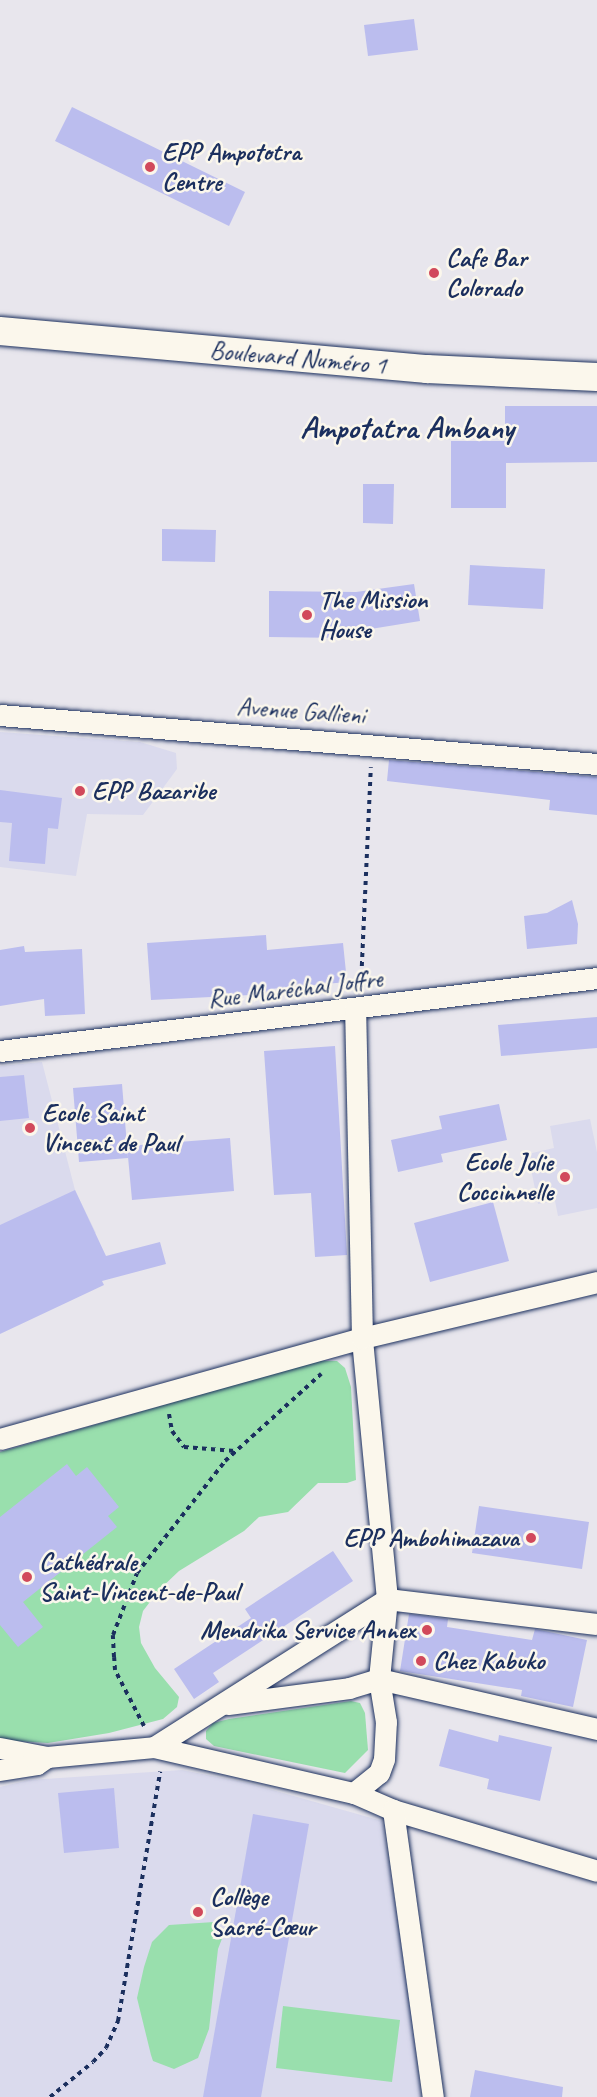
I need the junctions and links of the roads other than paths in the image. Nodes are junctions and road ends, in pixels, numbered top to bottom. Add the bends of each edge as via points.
1 (0, 332) edge
2 (597, 377) edge
3 (0, 715) edge
4 (597, 764) edge
5 (597, 978) edge
6 (355, 1008) junction
7 (0, 1051) edge
8 (597, 1282) edge
9 (362, 1338) junction
10 (0, 1439) edge
11 (387, 1599) junction
12 (597, 1624) edge
13 (379, 1679) junction
14 (221, 1705) junction
15 (597, 1730) edge
16 (154, 1747) junction
17 (0, 1749) edge
18 (47, 1757) junction
19 (0, 1770) edge
20 (354, 1793) junction
21 (393, 1810) junction
22 (597, 1871) edge
23 (433, 2097) edge

1 - 2 main road, Boulevard Numéro 1 via 405,367
3 - 4 street, Avenue Gallieni
5 - 6 street, Rue Maréchal Joffre
6 - 7 street, Rue Maréchal Joffre
6 - 9 street
8 - 9 street
9 - 10 street
9 - 11 street
11 - 12 street
11 - 13 street
11 - 14 street
13 - 14 street via 349,1688
13 - 15 street
13 - 20 street via 386,1722 384,1759 379,1773
14 - 16 street
16 - 18 street
16 - 20 street
17 - 18 street
18 - 19 street via 37,1764
20 - 21 street
21 - 22 street
21 - 23 street

